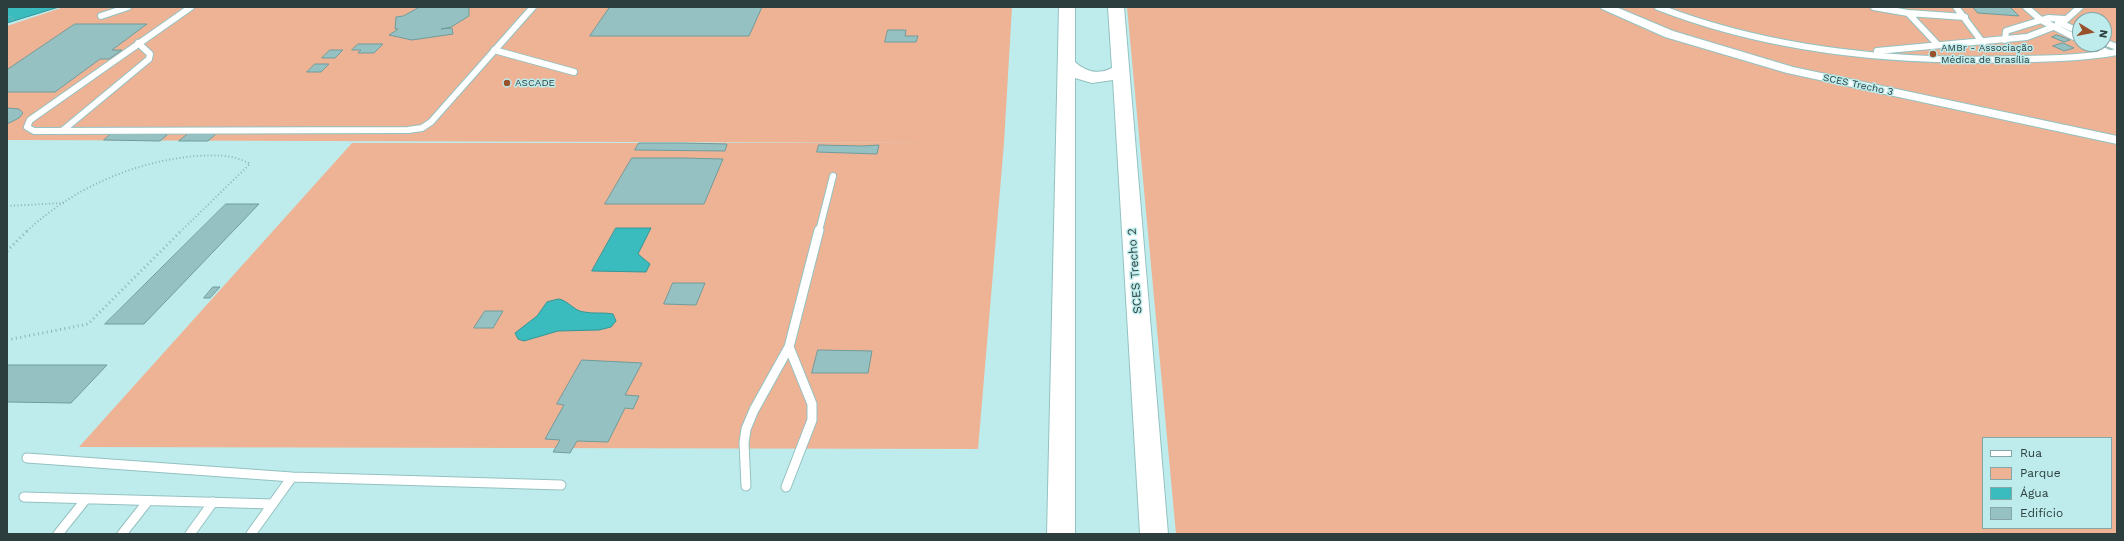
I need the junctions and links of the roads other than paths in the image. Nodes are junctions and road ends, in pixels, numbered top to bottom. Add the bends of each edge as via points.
1 (128, 7) edge
2 (191, 7) edge
3 (533, 7) edge
4 (1067, 7) edge
5 (1116, 7) edge
6 (1606, 7) edge
7 (1658, 7) edge
8 (1874, 7) edge
9 (1956, 7) edge
10 (2026, 7) edge
11 (2080, 7) edge
12 (1908, 13) junction
13 (2034, 14) junction
14 (102, 16) dead end
15 (1965, 17) junction
16 (2048, 18) junction
17 (2041, 20) junction
18 (2063, 21) junction
19 (2053, 26) junction
20 (2072, 27) edge
21 (2072, 36) edge
22 (2005, 40) junction
23 (138, 43) junction
24 (1983, 43) junction
25 (1938, 45) junction
26 (494, 50) junction
27 (2105, 52) edge
28 (2117, 52) edge
29 (1858, 53) junction
30 (2109, 54) junction
31 (2117, 56) edge
32 (1067, 64) junction
33 (1120, 70) junction
34 (574, 72) dead end
35 (62, 131) junction
36 (2117, 140) edge
37 (833, 176) dead end
38 (789, 347) junction
39 (27, 458) dead end
40 (292, 476) junction
41 (561, 485) dead end
42 (746, 486) dead end
43 (786, 487) dead end
44 (24, 497) dead end
45 (86, 499) junction
46 (148, 501) junction
47 (213, 502) junction
48 (272, 504) junction
49 (58, 534) edge
50 (122, 534) edge
51 (190, 534) edge
52 (251, 534) edge
53 (1061, 534) edge
54 (1154, 534) edge

1 - 14 lane
2 - 23 lane
3 - 26 lane
4 - 32 main road
5 - 33 main road, SCES Trecho 2
6 - 36 street, SCES Trecho 3 via 1669,34 1791,70
7 - 29 lane via 1712,26 1792,44
8 - 12 lane
9 - 15 lane
10 - 13 lane
11 - 18 lane
12 - 15 lane
12 - 25 lane
13 - 16 lane
13 - 17 lane
15 - 24 lane
16 - 17 lane
16 - 18 lane
17 - 19 lane
17 - 22 lane via 2006,31
18 - 19 lane
18 - 20 lane
19 - 21 lane
19 - 22 lane via 2027,37
22 - 24 lane
23 - 35 lane via 150,54 149,59
23 - 35 lane via 30,120 27,127 34,131
24 - 25 lane
25 - 29 lane
26 - 34 lane
26 - 35 lane via 431,122 422,128
27 - 30 lane
28 - 30 lane
29 - 30 lane via 1953,60
30 - 31 lane
32 - 33 main road via 1090,77 1112,76
32 - 53 main road
33 - 54 main road, SCES Trecho 2
37 - 38 lane
38 - 42 lane via 746,429
38 - 43 lane via 812,404 812,420
39 - 40 lane
40 - 41 lane
40 - 48 lane
44 - 45 lane
45 - 46 lane
45 - 49 lane
46 - 47 lane
46 - 50 lane
47 - 48 lane
47 - 51 lane
48 - 52 lane

